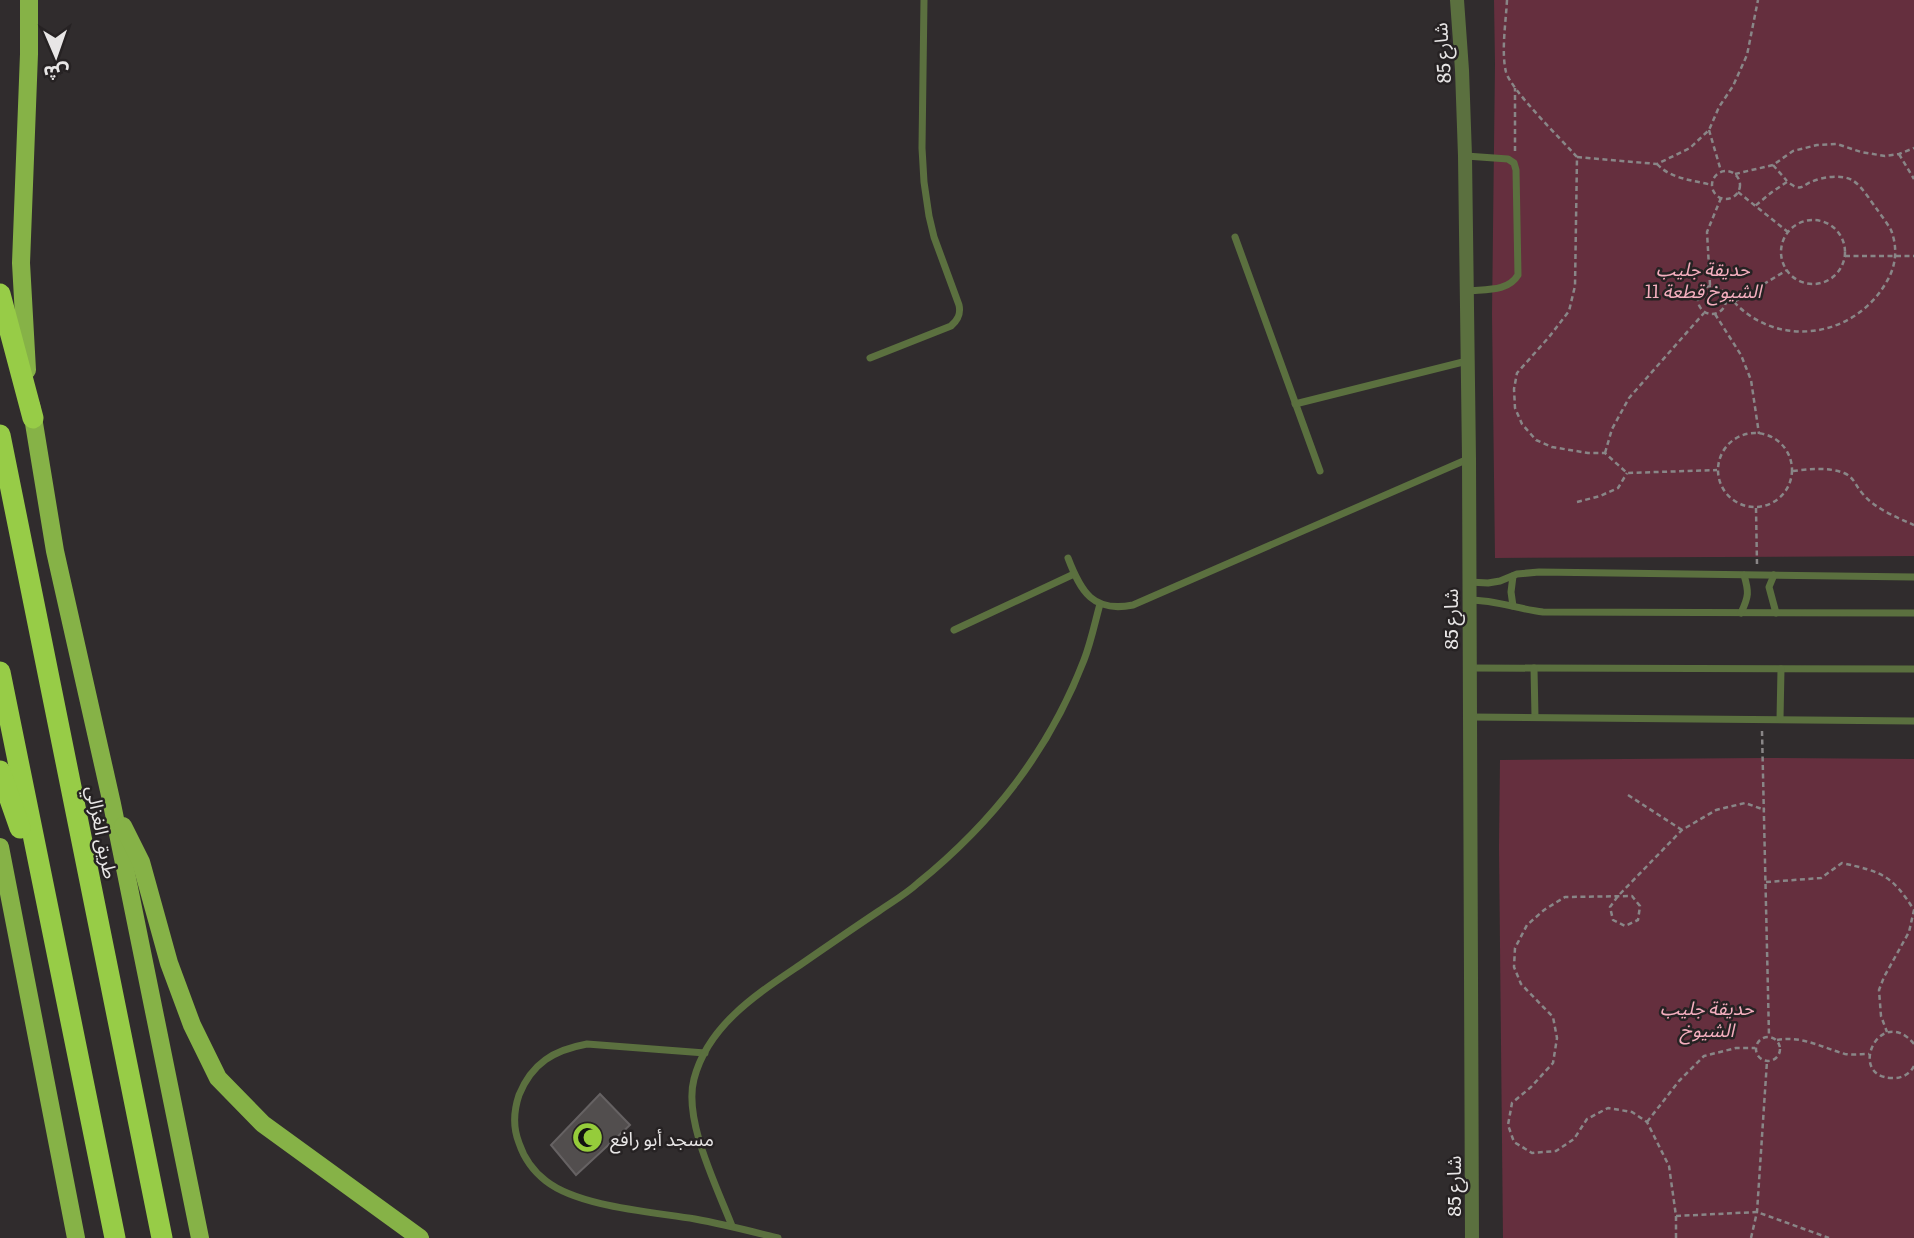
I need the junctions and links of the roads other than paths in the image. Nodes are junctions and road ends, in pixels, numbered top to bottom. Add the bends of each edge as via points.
1 (29, 0) edge
2 (924, 0) edge
3 (1457, 0) edge
4 (1465, 156) junction
5 (1236, 237) dead end
6 (1466, 291) junction
7 (0, 294) edge
8 (870, 358) dead end
9 (1467, 361) junction
10 (1295, 404) junction
11 (33, 418) junction
12 (0, 435) edge
13 (1469, 458) junction
14 (1320, 471) dead end
15 (1068, 558) dead end
16 (1074, 574) junction
17 (1744, 575) junction
18 (1774, 575) junction
19 (1513, 576) junction
20 (1914, 577) edge
21 (1469, 582) junction
22 (1469, 600) junction
23 (1100, 604) junction
24 (1513, 606) junction
25 (1741, 613) junction
26 (1776, 613) junction
27 (1914, 613) edge
28 (954, 631) dead end
29 (1469, 668) junction
30 (1534, 668) junction
31 (1781, 669) junction
32 (1914, 669) edge
33 (0, 672) edge
34 (1469, 716) junction
35 (1535, 717) junction
36 (1780, 719) junction
37 (1914, 721) edge
38 (0, 771) edge
39 (112, 804) junction
40 (0, 847) edge
41 (45, 899) junction
42 (705, 1053) junction
43 (732, 1226) junction
44 (76, 1238) edge
45 (115, 1238) edge
46 (162, 1238) edge
47 (200, 1238) edge
48 (420, 1238) edge
49 (778, 1238) edge
50 (1472, 1238) edge

1 - 11 main road via 21,263
2 - 8 lane via 924,182 931,226 960,314 951,326
3 - 4 street, شارع 85
4 - 6 street, شارع 85
4 - 6 lane via 1514,163 1518,275 1508,287
5 - 10 lane
6 - 9 street, شارع 85
7 - 11 highway
9 - 10 lane
9 - 13 street, شارع 85
10 - 14 lane
11 - 39 main road via 55,551
12 - 46 highway, طريق الغزالي
13 - 21 street, شارع 85
13 - 23 lane via 1133,605
15 - 16 lane
16 - 23 lane via 1081,588
16 - 28 lane
17 - 18 lane
17 - 19 lane via 1539,572
17 - 25 lane via 1749,591
18 - 20 lane
18 - 26 lane via 1769,587
19 - 21 lane via 1488,583
19 - 24 lane
21 - 22 street, شارع 85
22 - 24 lane
22 - 29 street, شارع 85
23 - 42 lane via 1085,658 1063,710 1035,759 1000,805 916,886 751,998 725,1023
24 - 25 lane via 1543,612
25 - 26 lane
26 - 27 lane
29 - 30 lane
29 - 34 street, شارع 85
30 - 31 lane
30 - 35 lane
31 - 32 lane
31 - 36 lane
33 - 41 highway
34 - 35 lane
34 - 50 street, شارع 85
35 - 36 lane
36 - 37 lane
38 - 41 highway
39 - 47 main road
39 - 48 main road via 141,862 169,963 218,1078 263,1124
40 - 44 main road
41 - 45 highway
42 - 43 lane via 693,1081 692,1112
42 - 43 lane via 587,1044 551,1055 525,1082 517,1100 517,1137 534,1171 570,1194
43 - 49 lane

